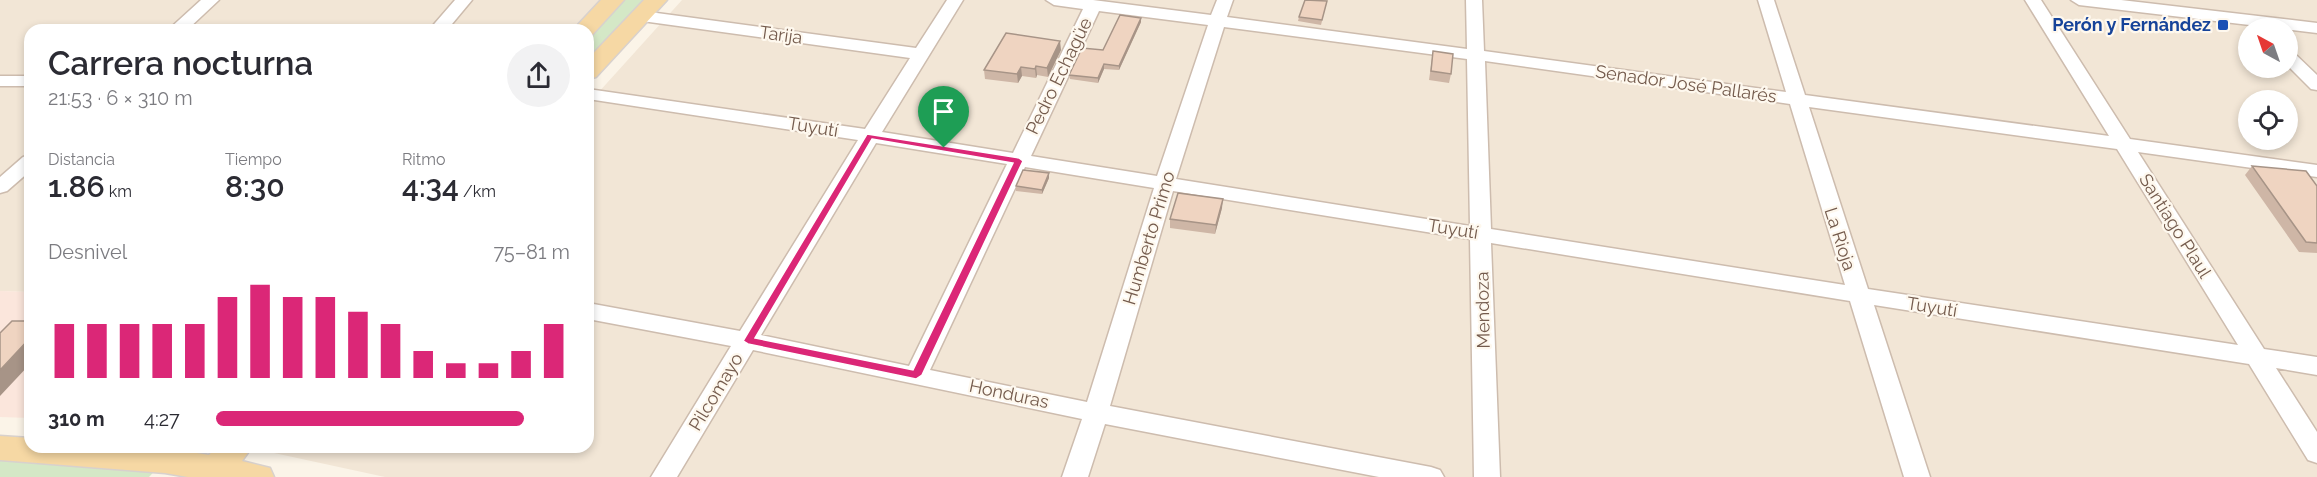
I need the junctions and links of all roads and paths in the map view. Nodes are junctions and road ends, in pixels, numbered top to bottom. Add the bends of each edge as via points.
1 (211, 0) edge
2 (464, 0) edge
3 (613, 0) edge
4 (955, 0) edge
5 (1054, 0) edge
6 (1225, 0) edge
7 (1474, 0) edge
8 (1766, 0) edge
9 (2033, 0) edge
10 (2079, 0) edge
11 (2229, 0) edge
12 (1093, 5) junction
13 (649, 8) edge
14 (2248, 18) edge
15 (1217, 21) junction
16 (2238, 22) edge
17 (184, 24) edge
18 (443, 24) edge
19 (590, 24) edge
20 (2298, 27) edge
21 (2317, 28) edge
22 (921, 54) junction
23 (1476, 55) junction
24 (594, 66) edge
25 (2298, 67) edge
26 (0, 81) edge
27 (24, 81) edge
28 (2317, 85) edge
29 (594, 95) edge
30 (1795, 99) junction
31 (870, 136) junction
32 (2123, 144) junction
33 (1019, 161) junction
34 (24, 165) edge
35 (2317, 171) edge
36 (1164, 184) junction
37 (0, 187) edge
38 (1480, 234) junction
39 (1858, 295) junction
40 (594, 312) edge
41 (748, 341) junction
42 (2257, 357) junction
43 (2317, 366) edge
44 (916, 375) junction
45 (1097, 413) junction
46 (0, 448) edge
47 (24, 448) edge
48 (104, 453) edge
49 (2317, 453) edge
50 (164, 461) edge
51 (220, 464) edge
52 (258, 477) edge
53 (664, 477) edge
54 (1075, 477) edge
55 (1431, 477) edge
56 (1487, 477) edge
57 (1917, 477) edge

1 - 17 street
2 - 18 street
3 - 19 main road
4 - 22 street, Pilcomayo
5 - 12 street, Senador José Pallarés
6 - 15 street, Humberto Primo
7 - 23 street, Mendoza
8 - 30 street, La Rioja
9 - 32 street, Santiago Plaul
10 - 16 street
11 - 14 street
12 - 15 street, Senador José Pallarés
12 - 33 street, Pedro Echagüe
13 - 22 street, Tarija
13 - 24 main road
15 - 23 street, Senador José Pallarés
15 - 36 street, Humberto Primo
20 - 21 street
22 - 31 street, Pilcomayo
23 - 30 street, Senador José Pallarés
23 - 38 street, Mendoza
25 - 28 street
26 - 27 street
29 - 31 street, Tuyutí
30 - 32 street, Senador José Pallarés
30 - 39 street, La Rioja
31 - 33 street, Tuyutí
31 - 41 street, Pilcomayo
32 - 35 street, Senador José Pallarés
32 - 42 street, Santiago Plaul
33 - 36 street, Tuyutí
33 - 44 street, Pedro Echagüe
34 - 37 street
36 - 38 street, Tuyutí
36 - 45 street, Humberto Primo
38 - 39 street, Tuyutí
38 - 56 street, Mendoza
39 - 42 street, Tuyutí
39 - 57 street, La Rioja
40 - 41 street, Honduras
41 - 44 street, Honduras
41 - 53 street, Pilcomayo
42 - 43 street, Tuyutí
42 - 49 street, Santiago Plaul
44 - 45 street, Honduras
45 - 54 street, Humberto Primo
45 - 55 street, Honduras
46 - 47 main road
48 - 50 main road
50 - 51 main road
51 - 52 main road

